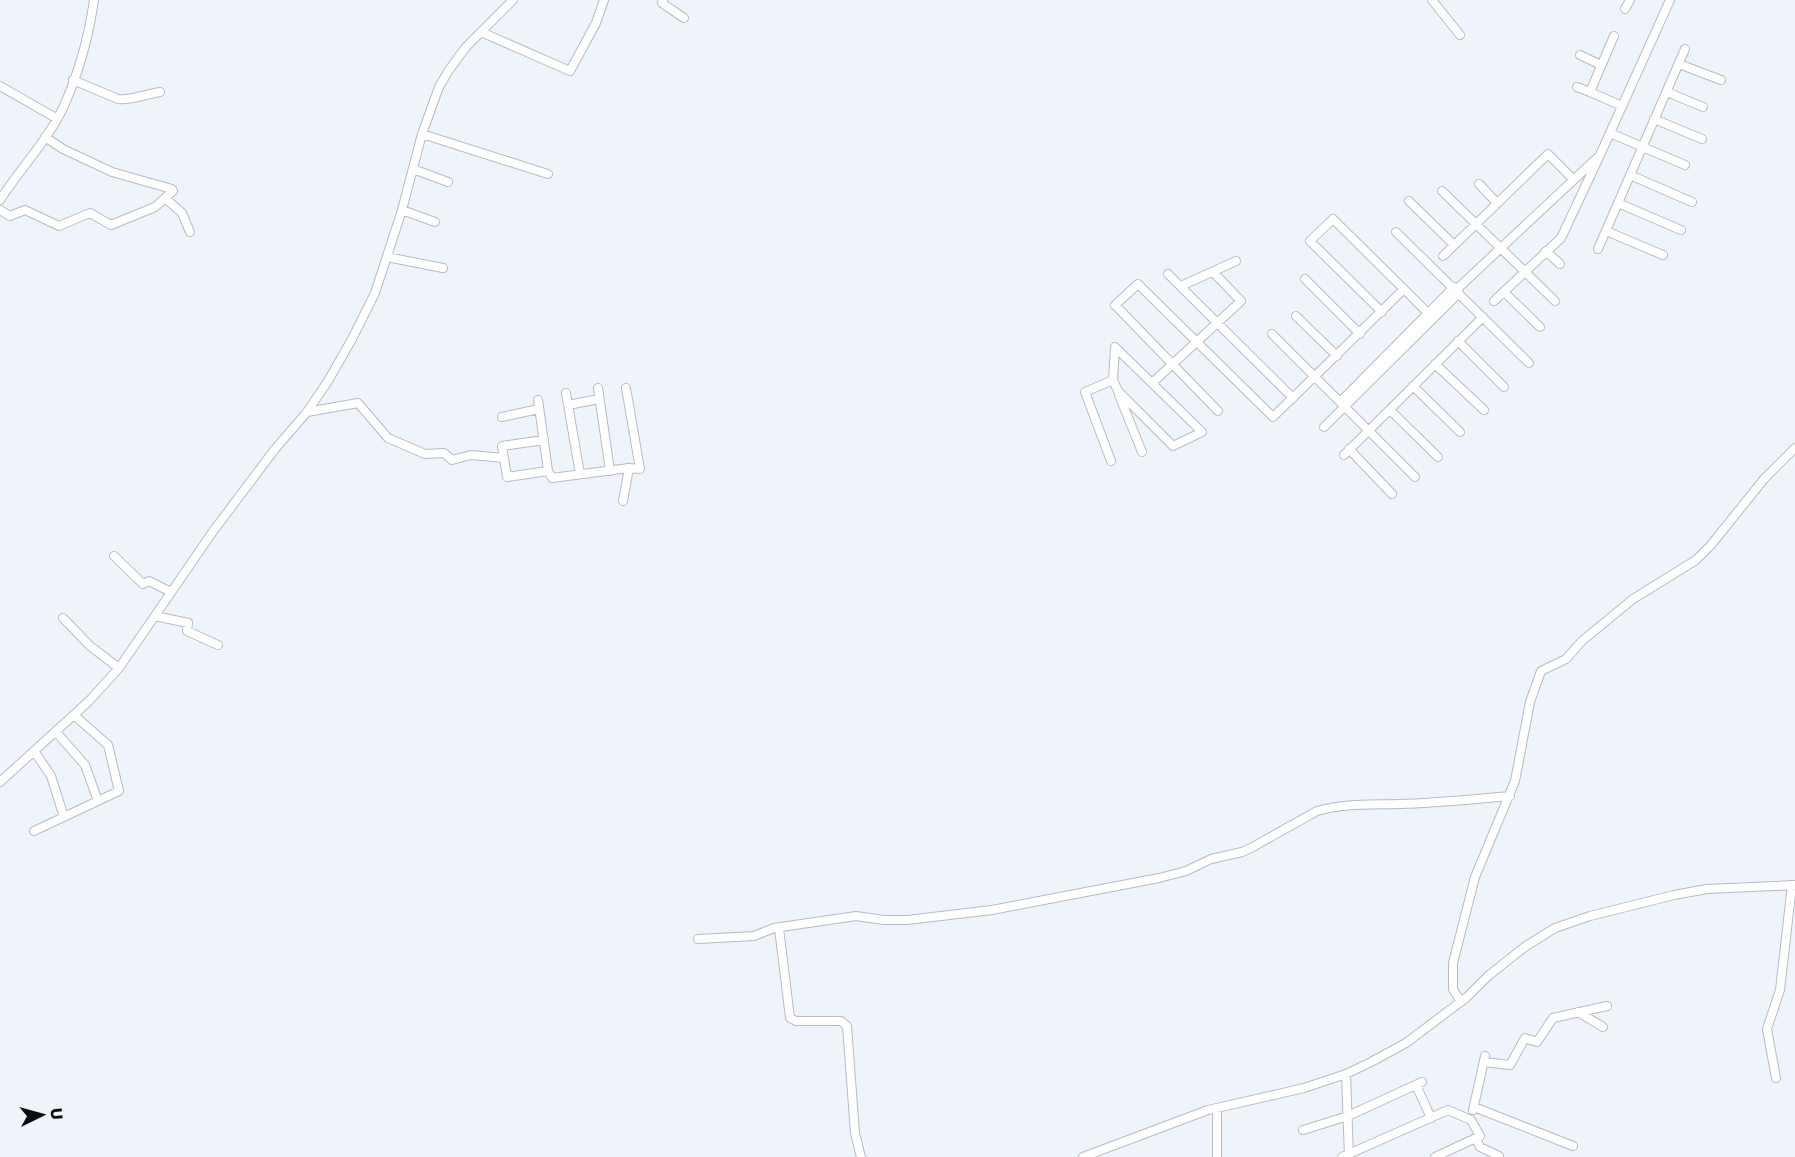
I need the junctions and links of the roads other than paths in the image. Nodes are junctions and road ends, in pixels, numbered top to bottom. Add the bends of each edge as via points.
1 (94, 0) edge
2 (513, 0) edge
3 (604, 0) edge
4 (663, 0) edge
5 (1432, 0) edge
6 (1630, 0) edge
7 (1670, 0) edge
8 (1625, 9) dead end
9 (684, 18) dead end
10 (481, 32) junction
11 (1460, 35) dead end
12 (1614, 36) dead end
13 (1685, 49) dead end
14 (1580, 55) dead end
15 (1679, 64) junction
16 (1601, 65) junction
17 (73, 80) junction
18 (1721, 80) dead end
19 (0, 86) edge
20 (1578, 87) dead end
21 (160, 92) dead end
22 (1590, 92) junction
23 (1667, 92) junction
24 (1622, 106) junction
25 (1703, 107) dead end
26 (56, 118) junction
27 (1654, 119) junction
28 (1610, 133) junction
29 (422, 134) junction
30 (45, 137) junction
31 (1702, 139) dead end
32 (1643, 147) junction
33 (1600, 155) junction
34 (1685, 165) dead end
35 (413, 169) junction
36 (548, 174) dead end
37 (1630, 176) junction
38 (1573, 179) junction
39 (448, 182) dead end
40 (1479, 184) dead end
41 (1442, 191) dead end
42 (166, 199) junction
43 (0, 200) edge
44 (1409, 201) dead end
45 (1692, 202) dead end
46 (1497, 203) junction
47 (1618, 203) junction
48 (0, 210) edge
49 (402, 210) junction
50 (435, 222) dead end
51 (1476, 223) junction
52 (1681, 230) dead end
53 (1606, 231) junction
54 (190, 232) dead end
55 (1396, 232) dead end
56 (1454, 245) junction
57 (1501, 247) junction
58 (1598, 249) dead end
59 (1546, 251) junction
60 (1663, 255) dead end
61 (387, 256) junction
62 (1443, 256) dead end
63 (1236, 261) dead end
64 (1560, 264) dead end
65 (443, 268) dead end
66 (1526, 271) junction
67 (1213, 272) junction
68 (1168, 274) dead end
69 (1305, 279) dead end
70 (1181, 286) junction
71 (1404, 290) junction
72 (1456, 290) junction
73 (1504, 292) junction
74 (1494, 301) dead end
75 (1555, 301) dead end
76 (1382, 312) junction
77 (1428, 313) junction
78 (1296, 316) dead end
79 (1483, 316) junction
80 (1217, 322) junction
81 (1540, 327) dead end
82 (1272, 334) dead end
83 (1360, 334) junction
84 (1196, 341) junction
85 (1458, 341) junction
86 (1337, 357) junction
87 (1529, 363) dead end
88 (1172, 364) junction
89 (1435, 364) junction
90 (1316, 377) junction
91 (1113, 380) junction
92 (1152, 383) junction
93 (1413, 386) junction
94 (1504, 387) dead end
95 (597, 388) dead end
96 (626, 388) dead end
97 (1118, 391) junction
98 (566, 393) dead end
99 (1293, 398) junction
100 (599, 399) junction
101 (538, 400) dead end
102 (1343, 404) junction
103 (568, 405) junction
104 (539, 409) junction
105 (1390, 410) junction
106 (1484, 410) dead end
107 (1218, 411) dead end
108 (307, 412) junction
109 (502, 417) dead end
110 (1324, 427) dead end
111 (1370, 430) junction
112 (1460, 432) dead end
113 (544, 440) junction
114 (1795, 448) edge
115 (1142, 452) dead end
116 (1438, 457) dead end
117 (504, 458) junction
118 (1111, 461) dead end
119 (629, 468) junction
120 (549, 471) junction
121 (610, 471) junction
122 (580, 474) junction
123 (1415, 477) dead end
124 (1392, 494) dead end
125 (623, 501) dead end
126 (114, 556) dead end
127 (171, 592) junction
128 (154, 616) junction
129 (63, 618) dead end
130 (218, 645) dead end
131 (119, 668) junction
132 (74, 715) junction
133 (56, 732) junction
134 (34, 751) junction
135 (0, 782) edge
136 (1510, 796) junction
137 (98, 801) junction
138 (64, 817) junction
139 (34, 831) dead end
140 (1793, 885) edge
141 (779, 928) junction
142 (698, 939) dead end
143 (1461, 1002) junction
144 (1607, 1006) dead end
145 (1578, 1012) junction
146 (1603, 1027) dead end
147 (1346, 1074) junction
148 (1776, 1078) dead end
149 (1217, 1107) junction
150 (1474, 1107) junction
151 (1348, 1116) junction
152 (1431, 1118) junction
153 (1471, 1120) junction
154 (1303, 1130) dead end
155 (1476, 1138) junction
156 (1573, 1146) dead end
157 (1347, 1156) edge
158 (1499, 1156) edge
159 (861, 1157) edge
160 (1083, 1157) edge
161 (1217, 1157) edge
162 (1435, 1157) edge

1 - 17 street
2 - 10 street
3 - 10 street via 570,71
4 - 9 street
5 - 11 street
6 - 8 street
7 - 24 street
10 - 29 street via 444,77
12 - 16 street
13 - 15 street
14 - 16 street
15 - 18 street
15 - 23 street
16 - 22 street
17 - 21 street via 121,100
17 - 26 street
19 - 26 street
20 - 22 street
22 - 24 street
23 - 25 street
23 - 27 street
24 - 28 street
26 - 30 street
27 - 31 street
27 - 32 street
28 - 32 street
28 - 33 street
29 - 35 street
29 - 36 street
30 - 42 street via 112,172 172,190
30 - 43 street
32 - 34 street
32 - 37 street
33 - 38 street
33 - 59 street via 1561,238
35 - 39 street
35 - 49 street
37 - 45 street
37 - 47 street
38 - 46 street via 1548,154
38 - 57 street
40 - 46 street
41 - 51 street
42 - 48 street via 111,225 90,213 59,226 25,210 10,216
42 - 54 street via 183,215
44 - 56 street
46 - 51 street
47 - 52 street
47 - 53 street
49 - 50 street
49 - 61 street
51 - 56 street
51 - 57 street
53 - 58 street
53 - 60 street
55 - 72 street
56 - 62 street
57 - 66 street
57 - 72 street
59 - 64 street
59 - 66 street
61 - 65 street
61 - 108 street via 375,293 352,339
63 - 67 street
66 - 73 street
66 - 75 street
67 - 70 street
67 - 80 street via 1241,301
68 - 70 street
69 - 83 street
70 - 80 street
71 - 76 street
71 - 76 street via 1333,219 1310,241
71 - 77 street
72 - 77 street
72 - 79 street
72 - 102 street
73 - 74 street
73 - 81 street
76 - 83 street
77 - 102 street
78 - 86 street
79 - 85 street
79 - 87 street
80 - 84 street
80 - 99 street
82 - 90 street
83 - 86 street
84 - 88 street
84 - 88 street via 1138,284 1115,306
84 - 99 street via 1273,417
85 - 89 street
85 - 94 street
86 - 90 street
88 - 92 street
88 - 107 street
89 - 93 street
89 - 106 street
90 - 99 street
90 - 102 street
91 - 92 street via 1115,347
91 - 97 street
91 - 118 street via 1085,392
92 - 97 street via 1202,432 1173,446
93 - 105 street
93 - 112 street
95 - 100 street
96 - 119 street via 640,469
97 - 115 street
98 - 103 street
100 - 103 street
100 - 121 street
101 - 104 street
102 - 110 street
102 - 111 street
103 - 122 street
104 - 109 street
104 - 113 street
105 - 111 street
105 - 116 street
108 - 117 street via 358,403 388,438 425,454 444,453 452,460 471,455
108 - 127 street via 220,522
111 - 123 street
111 - 124 street via 1347,452
113 - 117 street via 501,446
113 - 120 street
114 - 136 street via 1696,560 1633,599 1566,659 1541,671 1530,702
117 - 120 street via 507,477
119 - 121 street
119 - 125 street
120 - 122 street via 552,478
121 - 122 street
126 - 127 street via 143,584 148,581
127 - 128 street
128 - 130 street via 188,623 188,631
128 - 131 street
129 - 131 street
131 - 132 street
132 - 133 street
132 - 137 street via 103,739 111,754 119,791
133 - 134 street
133 - 137 street via 85,765
134 - 135 street
134 - 138 street via 51,776
136 - 141 street via 1328,808 1242,852 1211,859 1186,871 1041,902 918,919 858,916
136 - 143 street via 1475,877 1453,963 1453,988
137 - 138 street
138 - 139 street
140 - 143 street via 1707,889 1555,928 1526,946
140 - 148 street via 1779,990 1767,1029
141 - 142 street via 754,936
141 - 159 street via 790,1018 841,1021 847,1026 855,1133
143 - 147 street via 1406,1042
144 - 145 street
145 - 146 street
145 - 150 street via 1553,1018 1537,1042 1525,1038 1510,1065 1485,1059
147 - 149 street via 1304,1088
147 - 151 street
149 - 160 street
149 - 161 street
150 - 153 street
150 - 156 street
151 - 152 street via 1419,1084
151 - 154 street
151 - 157 street
152 - 153 street via 1449,1110
152 - 157 street
153 - 155 street via 1480,1136
155 - 158 street via 1480,1147
155 - 162 street

